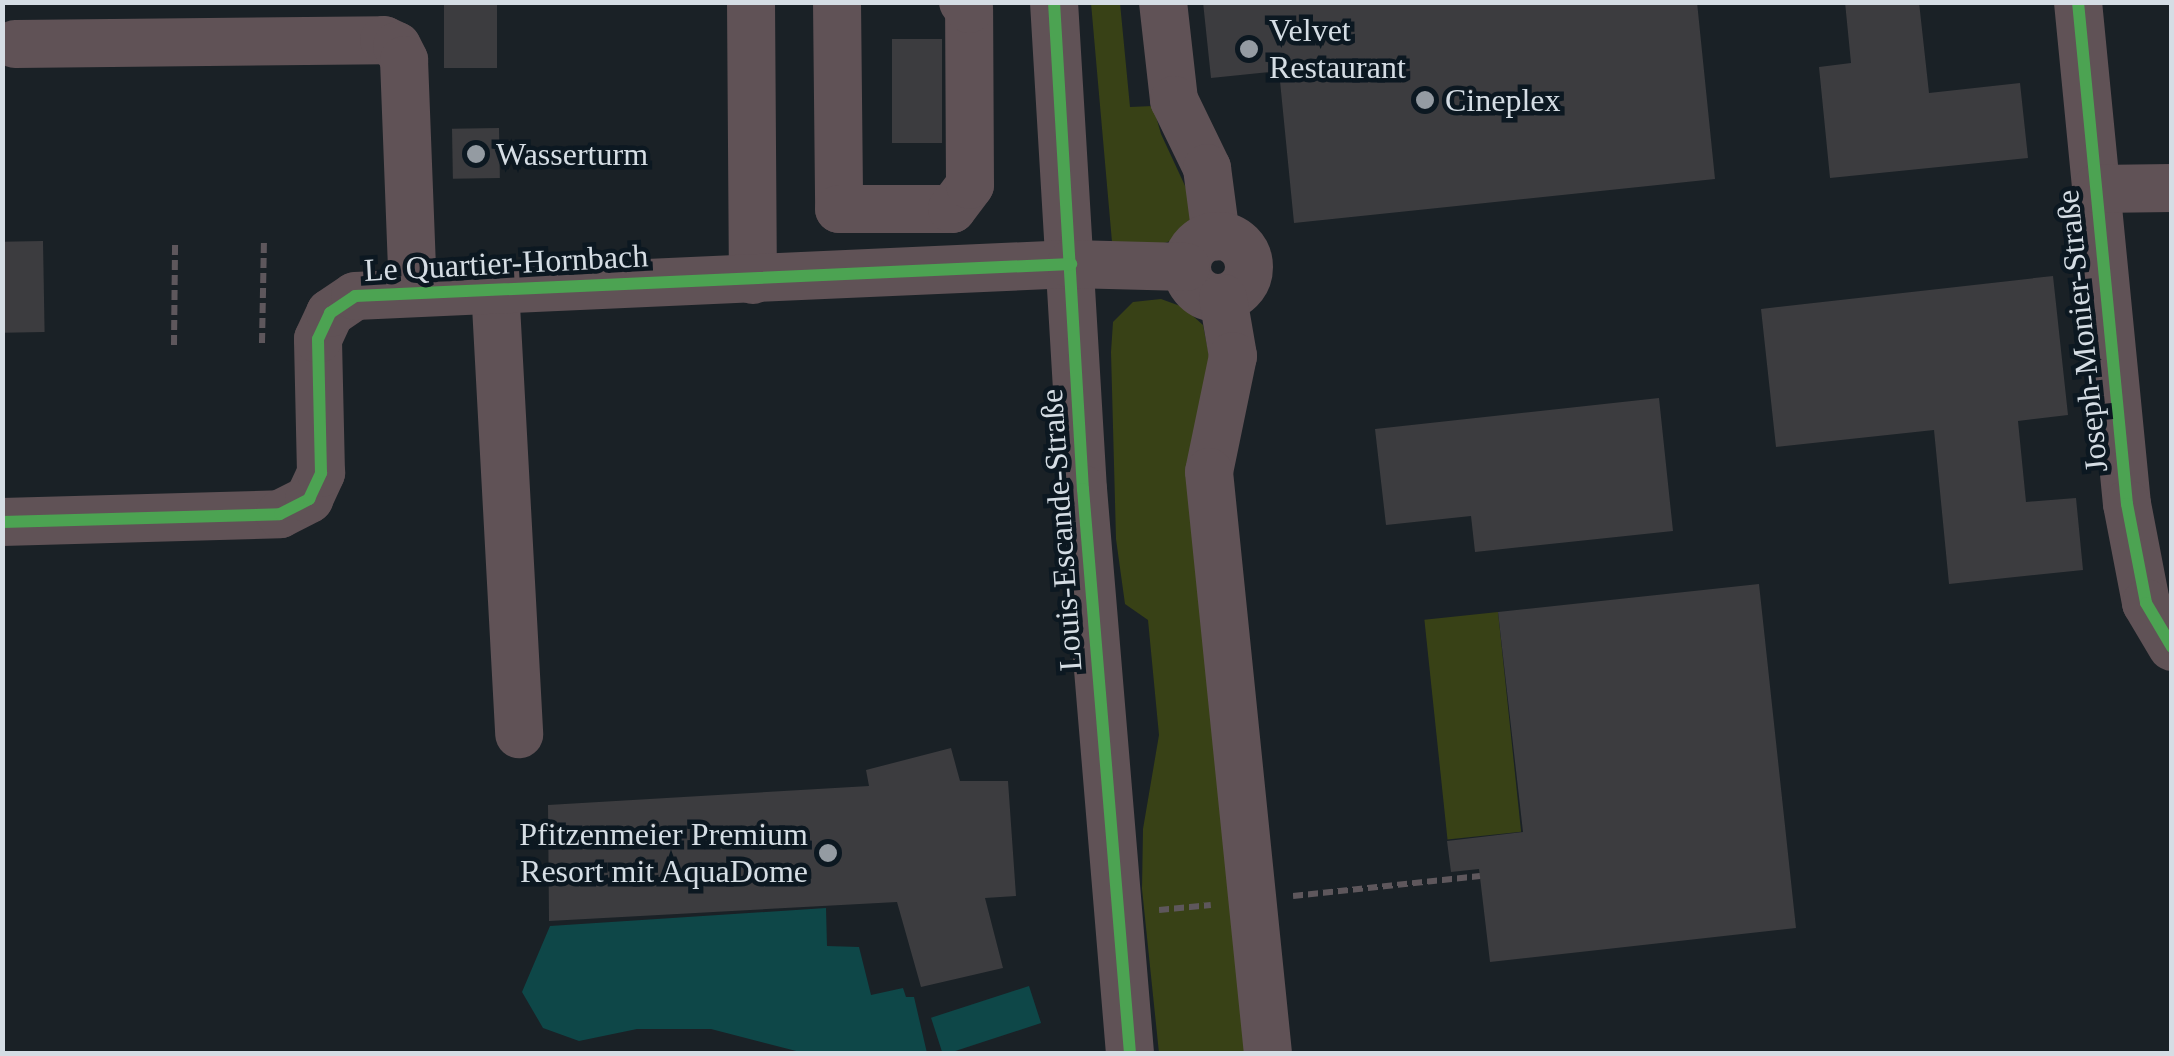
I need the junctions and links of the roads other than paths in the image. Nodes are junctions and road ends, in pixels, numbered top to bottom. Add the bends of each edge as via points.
1 (751, 2) edge
2 (837, 2) edge
3 (962, 2) edge
4 (1054, 2) edge
5 (1163, 2) edge
6 (2078, 2) edge
7 (10, 30) edge
8 (2172, 188) edge
9 (2096, 189) junction
10 (1201, 251) junction
11 (1071, 264) junction
12 (753, 280) junction
13 (496, 287) junction
14 (413, 290) junction
15 (2, 522) edge
16 (2172, 647) edge
17 (520, 734) dead end
18 (1130, 1054) edge
19 (1268, 1054) edge

1 - 12 street
2 - 3 street via 839,209 952,209 970,185 969,9
4 - 11 street, Louis-Escande-Straße
5 - 10 street via 1174,100 1206,168
6 - 9 street, Joseph-Monier-Straße
7 - 14 street, Le Quartier-Hornbach via 384,40 397,46 404,60
8 - 9 street
9 - 16 street, Joseph-Monier-Straße via 2127,504 2146,603
10 - 11 street, Le Quartier-Hornbach
10 - 19 street via 1195,289 1223,298 1233,356 1209,472
11 - 12 street, Le Quartier-Hornbach
11 - 18 street, Louis-Escande-Straße
12 - 13 street, Le Quartier-Hornbach
13 - 14 street, Le Quartier-Hornbach
13 - 17 street, Le Quartier-Hornbach
14 - 15 street, Le Quartier-Hornbach via 356,296 330,313 318,339 322,473 309,499 280,514

